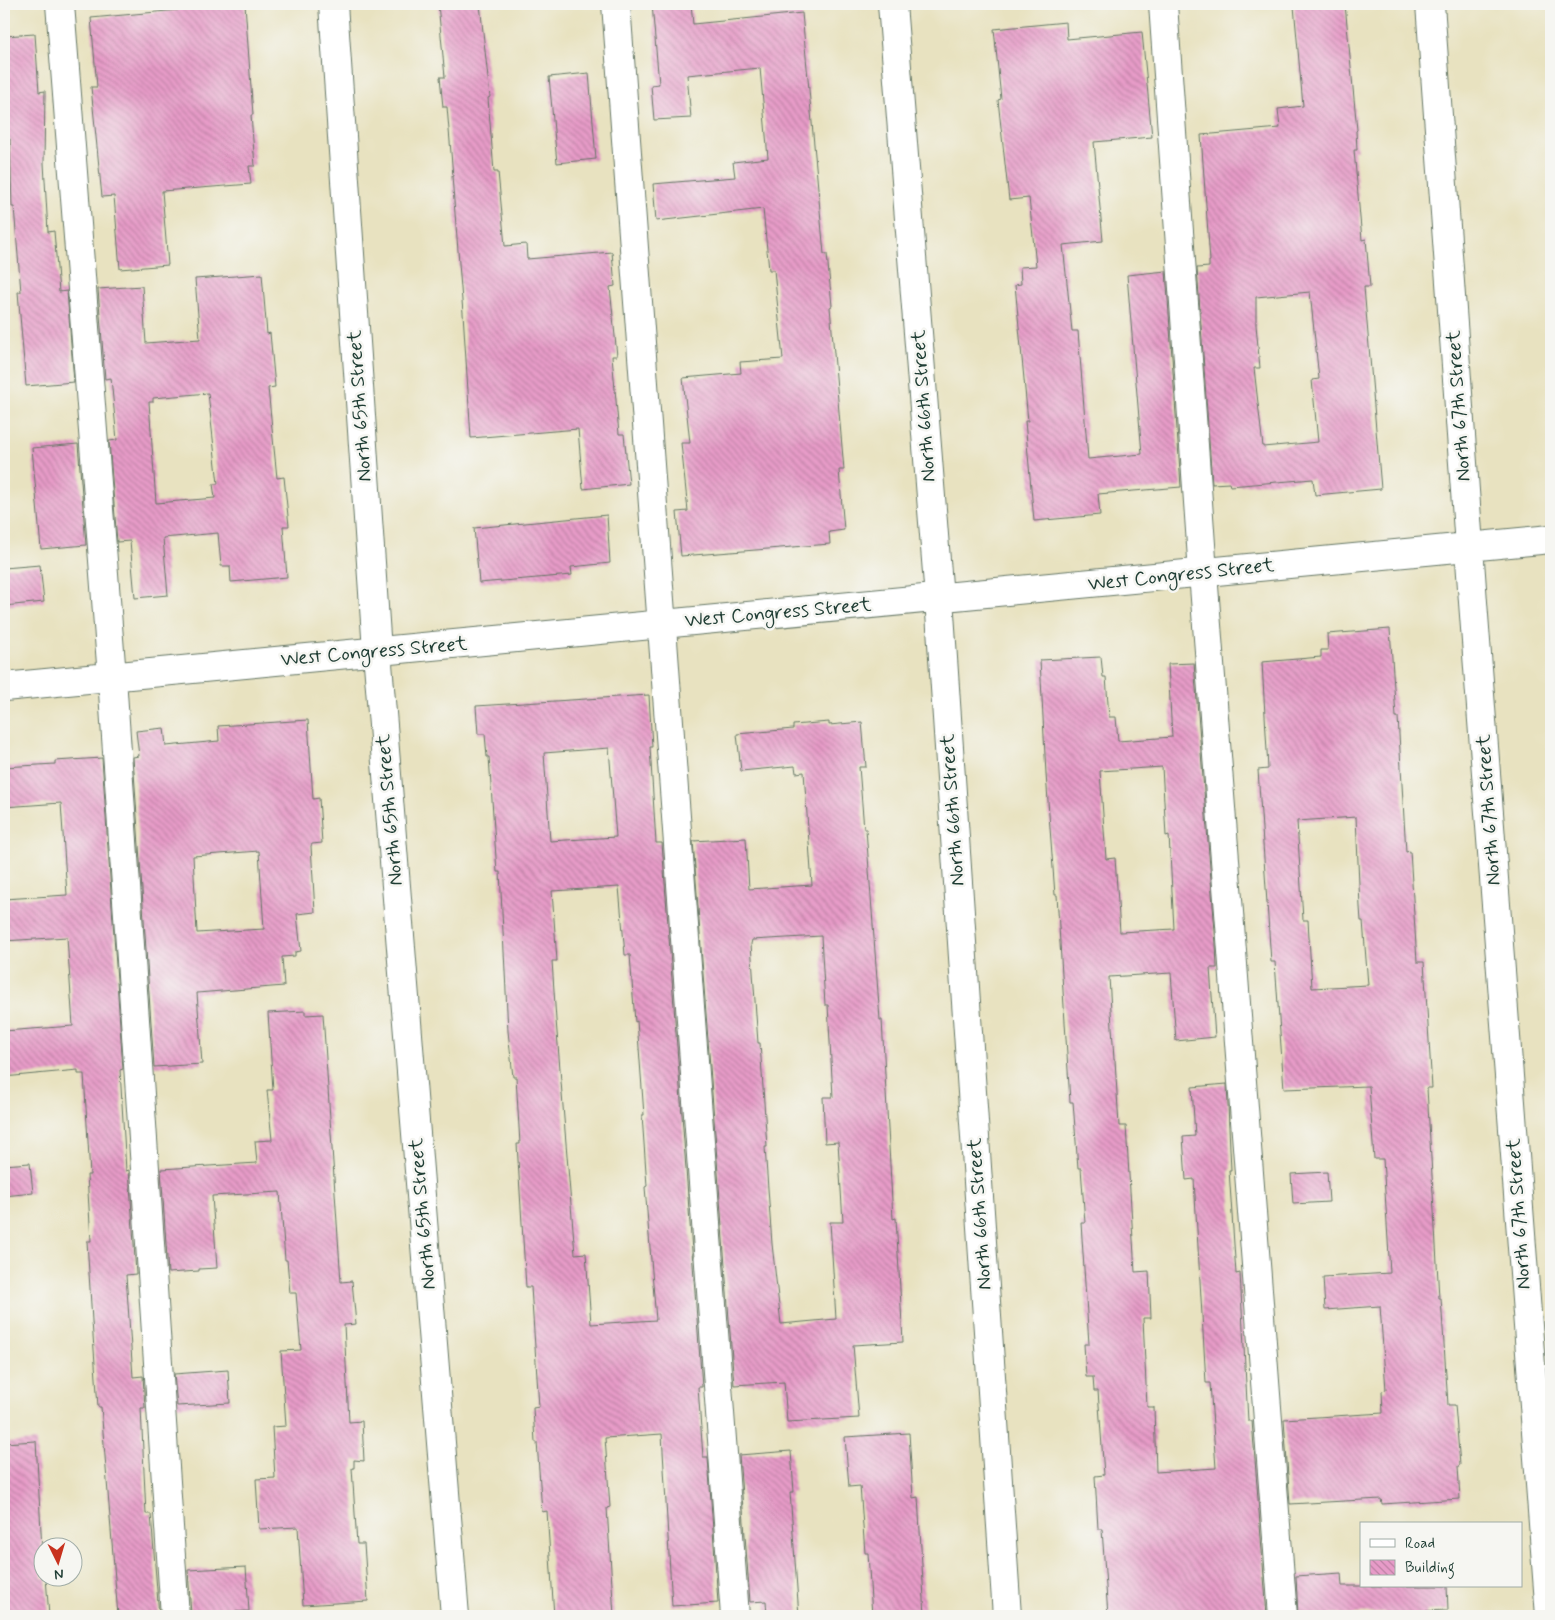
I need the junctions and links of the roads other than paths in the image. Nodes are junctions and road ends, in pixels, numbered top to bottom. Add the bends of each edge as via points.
1 (60, 4) edge
2 (333, 4) edge
3 (616, 4) edge
4 (892, 4) edge
5 (1164, 4) edge
6 (1430, 4) edge
7 (1551, 539) edge
8 (1469, 547) junction
9 (1204, 573) junction
10 (939, 598) junction
11 (663, 624) junction
12 (377, 651) junction
13 (112, 677) junction
14 (4, 687) edge
15 (175, 1616) edge
16 (455, 1616) edge
17 (735, 1616) edge
18 (1007, 1616) edge
19 (1283, 1616) edge
20 (1550, 1616) edge

1 - 13 street
2 - 12 street, North 65th Street
3 - 11 street
4 - 10 street, North 66th Street
5 - 9 street
6 - 8 street, North 67th Street
7 - 8 street, West Congress Street
8 - 9 street, West Congress Street
8 - 20 street, North 67th Street
9 - 10 street, West Congress Street
9 - 19 street
10 - 11 street, West Congress Street
10 - 18 street, North 66th Street
11 - 12 street, West Congress Street
11 - 17 street
12 - 13 street, West Congress Street
12 - 16 street, North 65th Street
13 - 14 street, West Congress Street
13 - 15 street

